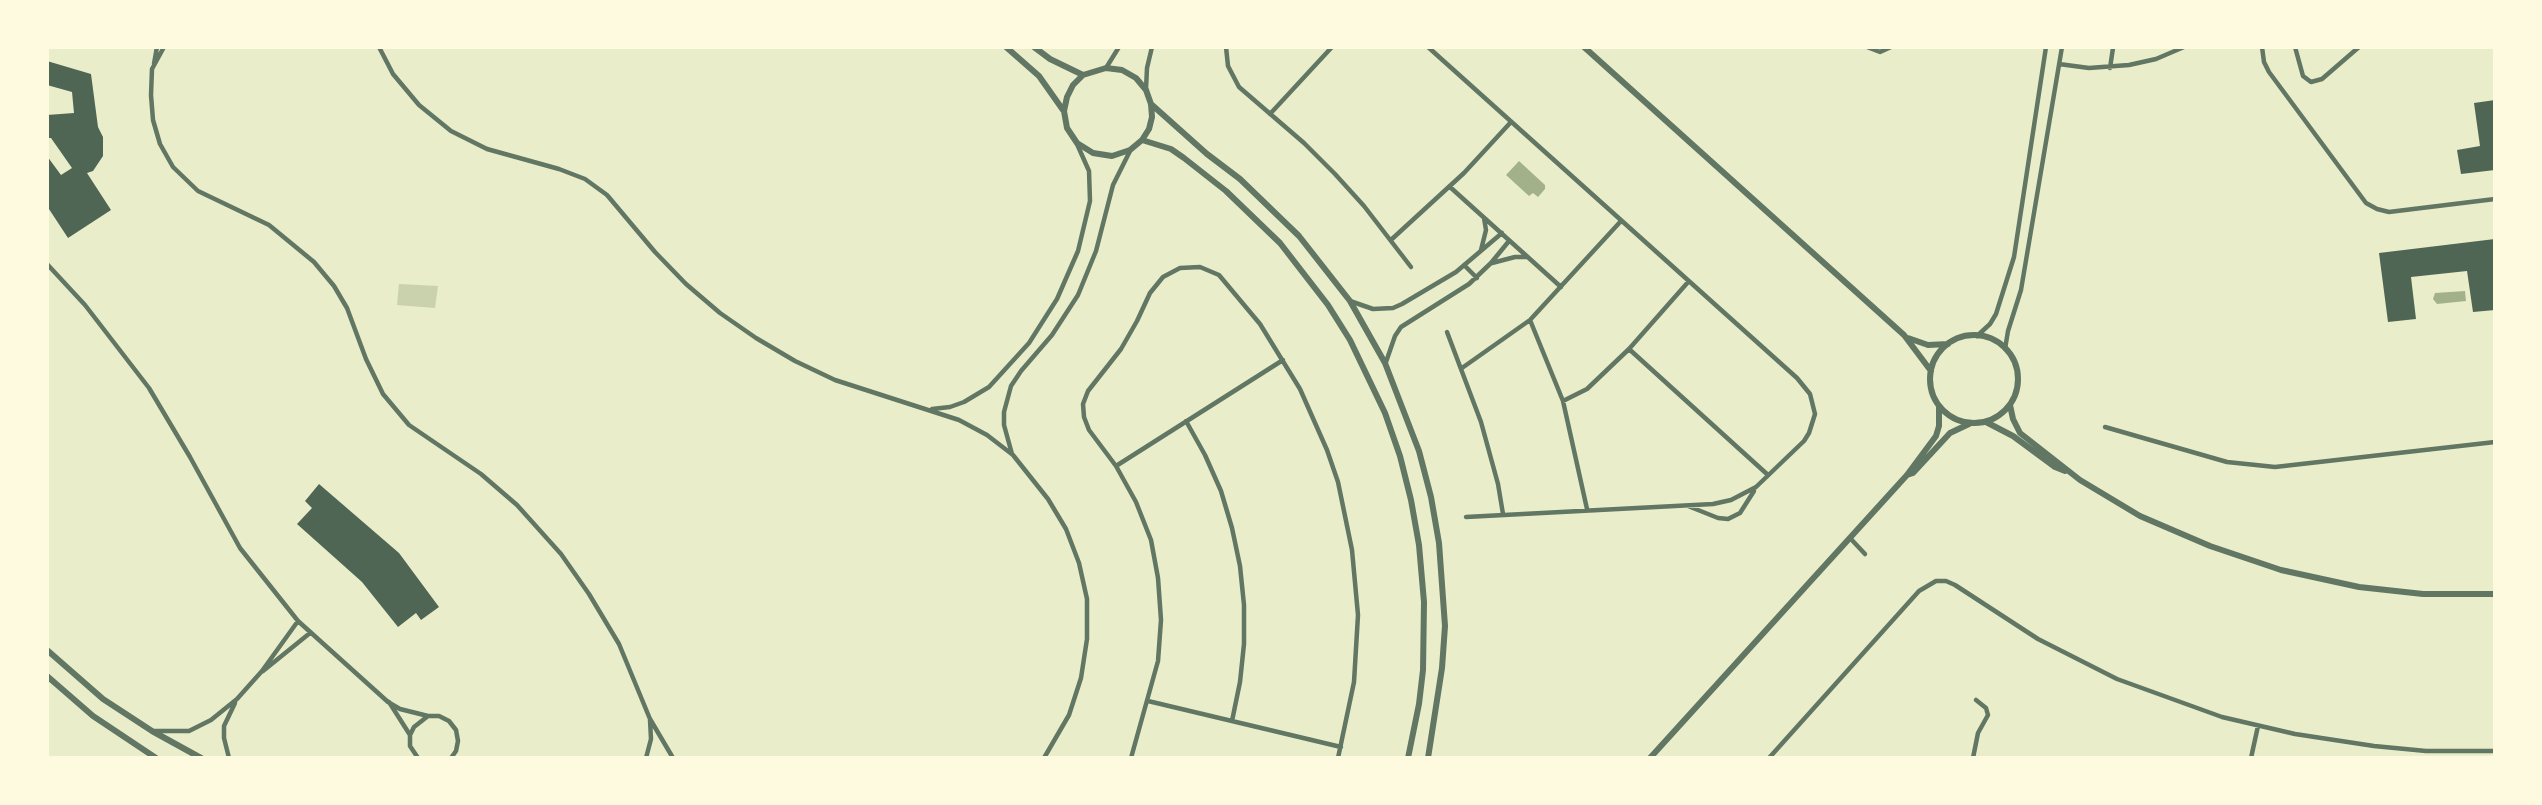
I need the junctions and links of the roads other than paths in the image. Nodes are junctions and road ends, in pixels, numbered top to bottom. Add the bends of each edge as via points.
1 (157, 47) edge
2 (164, 47) edge
3 (379, 47) edge
4 (1006, 47) edge
5 (1034, 47) edge
6 (1119, 47) edge
7 (1152, 47) edge
8 (1226, 47) edge
9 (1332, 47) edge
10 (1428, 47) edge
11 (1584, 47) edge
12 (1867, 47) edge
13 (1891, 47) edge
14 (2046, 47) edge
15 (2062, 47) edge
16 (2184, 47) edge
17 (2262, 47) edge
18 (2295, 47) edge
19 (2359, 47) edge
20 (2113, 48) edge
21 (2059, 64) junction
22 (1106, 68) junction
23 (2110, 68) junction
24 (152, 69) junction
25 (1083, 75) junction
26 (1146, 90) junction
27 (1151, 104) junction
28 (1064, 111) junction
29 (1270, 114) junction
30 (1511, 122) junction
31 (1142, 140) junction
32 (1077, 143) junction
33 (1130, 150) junction
34 (1450, 187) junction
35 (2495, 199) edge
36 (1483, 217) junction
37 (1621, 221) junction
38 (1502, 233) junction
39 (1392, 239) junction
40 (1509, 241) junction
41 (1479, 254) junction
42 (1527, 257) junction
43 (1491, 263) junction
44 (47, 264) edge
45 (1464, 265) junction
46 (1411, 267) dead end
47 (1477, 278) junction
48 (1689, 282) junction
49 (1561, 287) junction
50 (1350, 301) junction
51 (1530, 320) junction
52 (1447, 332) dead end
53 (1904, 335) junction
54 (1977, 335) junction
55 (1948, 344) junction
56 (1629, 349) junction
57 (2005, 349) junction
58 (1283, 360) junction
59 (1385, 363) junction
60 (1462, 368) junction
61 (1931, 371) junction
62 (1563, 401) junction
63 (2010, 405) junction
64 (1939, 406) junction
65 (928, 410) junction
66 (1186, 421) junction
67 (1985, 422) junction
68 (1971, 423) junction
69 (2105, 427) dead end
70 (2495, 442) edge
71 (1013, 454) junction
72 (1116, 466) junction
73 (2067, 471) junction
74 (1768, 475) junction
75 (1907, 475) junction
76 (1756, 487) junction
77 (1686, 505) junction
78 (1587, 509) junction
79 (1503, 514) junction
80 (1466, 517) dead end
81 (1850, 538) junction
82 (1865, 554) dead end
83 (2495, 594) edge
84 (298, 621) junction
85 (310, 633) junction
86 (47, 650) edge
87 (262, 671) junction
88 (47, 676) edge
89 (237, 699) junction
90 (1976, 700) dead end
91 (1149, 701) junction
92 (388, 702) junction
93 (428, 716) junction
94 (650, 719) junction
95 (1232, 720) junction
96 (2258, 726) junction
97 (152, 731) junction
98 (410, 735) junction
99 (1340, 747) junction
100 (1050, 750) junction
101 (2495, 751) edge
102 (156, 758) edge
103 (201, 758) edge
104 (229, 758) edge
105 (418, 758) edge
106 (451, 758) edge
107 (646, 758) edge
108 (673, 758) edge
109 (1044, 758) edge
110 (1050, 758) edge
111 (1131, 758) edge
112 (1338, 758) edge
113 (1408, 758) edge
114 (1428, 758) edge
115 (1650, 758) edge
116 (1769, 758) edge
117 (1973, 758) edge
118 (2251, 758) edge

1 - 24 street
2 - 24 street
3 - 65 street via 393,74 419,105 451,131 487,149 585,179 607,195 686,284 756,338 835,380
4 - 28 street via 1039,76
5 - 25 street
6 - 22 street
7 - 26 street
8 - 29 street via 1228,66 1239,87
9 - 29 street
10 - 30 street
11 - 53 street
12 - 13 street via 1880,52
14 - 54 street via 2014,257 1996,314
15 - 21 street
16 - 23 street
17 - 35 street via 2269,72 2365,203 2389,212
18 - 19 street via 2303,76 2311,82 2322,79
20 - 23 street
21 - 23 street
21 - 57 street via 2021,290
22 - 25 street
22 - 26 street via 1122,70
24 - 94 street via 153,120 173,167 198,191 269,225 314,262 347,308 383,394 409,425 481,474 517,505 561,554 619,644
25 - 28 street via 1066,97
26 - 27 street
27 - 31 street via 1149,129
27 - 50 street via 1271,206
28 - 32 street via 1067,128
29 - 39 street via 1335,174
30 - 34 street
30 - 37 street
31 - 33 street
31 - 113 street via 1184,158 1280,243 1335,317 1385,413 1411,500 1424,602 1423,670
32 - 33 street via 1093,153 1112,156
32 - 65 street via 1089,171 1090,201 1077,251 1057,299 1029,343 989,387 964,402
33 - 71 street via 1113,185 1096,251 1078,295 1006,398 1004,425
34 - 36 street
34 - 39 street
36 - 38 street
36 - 41 street via 1486,229
37 - 48 street
37 - 49 street
38 - 40 street
38 - 41 street
39 - 46 street
40 - 42 street
40 - 43 street
41 - 45 street
42 - 43 street
42 - 49 street
43 - 47 street
44 - 84 street via 149,388 240,548
45 - 47 street
45 - 50 street via 1393,308 1373,309
47 - 59 street via 1401,327
48 - 56 street
48 - 74 street via 1810,394 1815,414 1809,433
49 - 51 street
50 - 59 street
51 - 60 street
51 - 62 street
52 - 60 street
53 - 55 street via 1922,344
53 - 61 street
54 - 55 street
54 - 57 street
55 - 61 street
56 - 62 street via 1587,389
56 - 74 street
57 - 63 street via 2015,363 2018,379
58 - 66 street
58 - 72 street via 1219,275 1200,267 1180,268 1163,277 1083,404 1089,430
58 - 99 street via 1327,450 1352,550 1357,648
59 - 114 street via 1419,451 1439,543 1445,626
60 - 79 street via 1490,452
61 - 64 street
62 - 78 street
63 - 67 street
63 - 73 street via 2020,433
64 - 68 street via 1952,418
64 - 75 street via 1936,436
65 - 71 street via 968,425
66 - 72 street
66 - 95 street via 1221,491 1240,566 1244,644
67 - 68 street
67 - 73 street
68 - 75 street via 1950,433
69 - 70 street via 2227,462 2275,467
71 - 100 street via 1066,529 1087,599 1082,678
72 - 91 street via 1151,540 1158,578 1159,648
73 - 83 street via 2161,526 2281,570 2391,591
74 - 76 street
75 - 81 street
76 - 77 street via 1731,500
76 - 77 street via 1740,513 1728,519
77 - 78 street
78 - 79 street
79 - 80 street
81 - 82 street
81 - 115 street
84 - 85 street
84 - 87 street
85 - 87 street
85 - 92 street
86 - 97 street via 103,699
87 - 89 street
88 - 102 street via 93,716
89 - 97 street via 201,727
89 - 104 street via 224,726
90 - 117 street via 1988,715 1978,733
91 - 95 street
91 - 111 street
92 - 93 street
92 - 98 street
93 - 98 street
93 - 106 street via 449,721 456,730 458,741
94 - 107 street
94 - 108 street
95 - 99 street
96 - 101 street via 2374,746
96 - 116 street via 2117,679 2038,639 1955,585 1936,581 1919,591
96 - 118 street
97 - 103 street
98 - 105 street via 410,746
99 - 112 street
100 - 109 street
100 - 110 street

